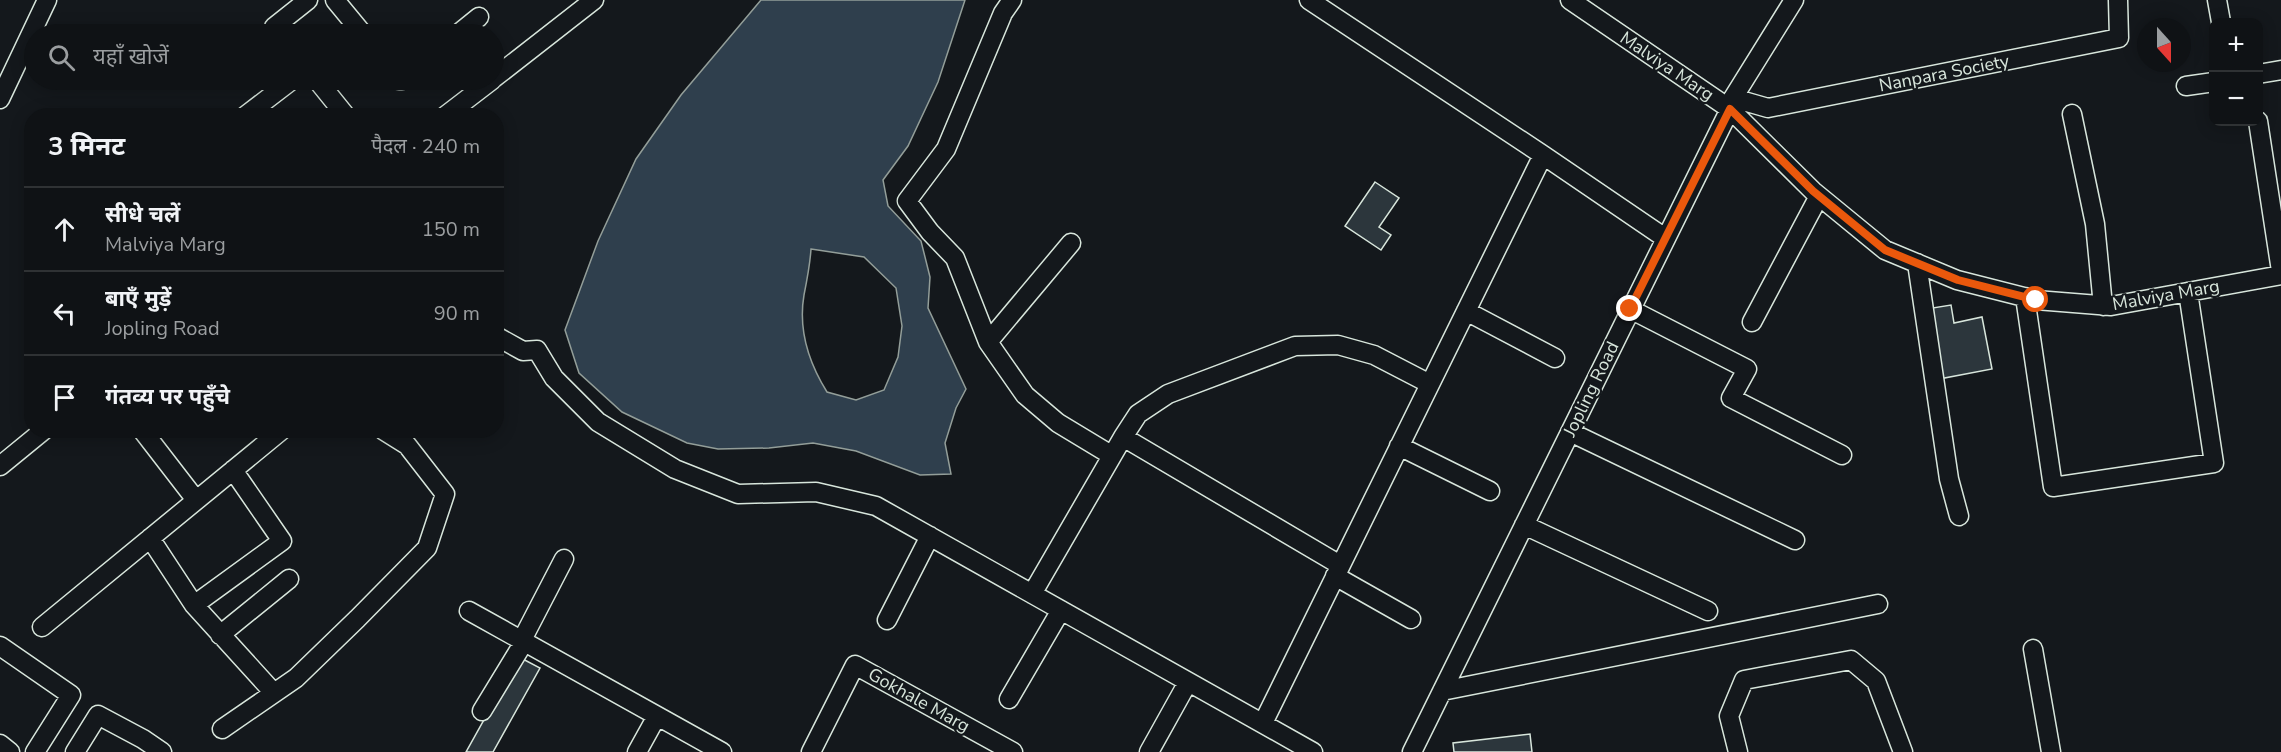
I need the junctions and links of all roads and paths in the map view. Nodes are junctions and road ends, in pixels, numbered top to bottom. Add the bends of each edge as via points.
1 (46, 0) edge
2 (308, 0) edge
3 (335, 0) edge
4 (594, 0) edge
5 (1012, 0) edge
6 (1309, 0) edge
7 (1570, 0) edge
8 (1794, 0) edge
9 (2118, 0) edge
10 (2217, 0) edge
11 (479, 17) dead end
12 (2220, 18) edge
13 (35, 24) edge
14 (278, 24) edge
15 (355, 24) edge
16 (470, 24) edge
17 (24, 47) edge
18 (504, 70) edge
19 (2281, 70) edge
20 (2263, 73) edge
21 (2209, 83) edge
22 (2186, 87) dead end
23 (279, 90) edge
24 (325, 90) edge
25 (479, 90) edge
26 (0, 99) edge
27 (1732, 104) junction
28 (255, 108) edge
29 (340, 108) edge
30 (455, 108) edge
31 (2072, 114) dead end
32 (2260, 126) edge
33 (1544, 155) junction
34 (1819, 196) junction
35 (1665, 238) junction
36 (1071, 243) dead end
37 (1917, 263) junction
38 (2281, 273) edge
39 (2188, 292) junction
40 (2025, 297) junction
41 (2103, 306) junction
42 (1630, 309) junction
43 (1466, 311) junction
44 (1752, 322) dead end
45 (504, 340) edge
46 (988, 342) junction
47 (1556, 358) dead end
48 (1430, 384) junction
49 (1570, 432) junction
50 (1123, 437) junction
51 (34, 438) edge
52 (148, 438) edge
53 (272, 438) edge
54 (396, 438) edge
55 (1399, 446) junction
56 (1111, 455) junction
57 (1842, 455) dead end
58 (0, 466) edge
59 (233, 470) junction
60 (1490, 491) dead end
61 (196, 500) junction
62 (1959, 516) dead end
63 (1524, 525) junction
64 (930, 536) junction
65 (150, 538) junction
66 (1795, 540) dead end
67 (564, 559) dead end
68 (1338, 571) junction
69 (289, 579) dead end
70 (1032, 594) junction
71 (1878, 604) dead end
72 (194, 605) junction
73 (1061, 610) junction
74 (1708, 611) dead end
75 (469, 612) dead end
76 (1411, 619) dead end
77 (887, 620) dead end
78 (42, 627) dead end
79 (220, 634) junction
80 (524, 642) junction
81 (0, 646) edge
82 (2033, 649) dead end
83 (1188, 682) junction
84 (1442, 691) junction
85 (274, 693) junction
86 (1008, 699) dead end
87 (482, 711) dead end
88 (657, 716) junction
89 (1263, 723) junction
90 (222, 729) dead end
91 (0, 744) edge
92 (10, 752) edge
93 (35, 752) edge
94 (75, 752) edge
95 (162, 752) edge
96 (637, 752) edge
97 (722, 752) edge
98 (811, 752) edge
99 (1013, 752) edge
100 (1149, 752) edge
101 (1313, 752) edge
102 (1412, 752) edge
103 (1738, 752) edge
104 (1903, 752) edge
105 (2050, 752) edge

1 - 13 street
2 - 14 street
3 - 15 street
4 - 18 street
5 - 46 street via 946,149 907,201 955,258
6 - 33 street
7 - 27 street, Malviya Marg
8 - 27 street, Jopling Road
9 - 27 street, Nanpara Society via 2119,38 1768,108
10 - 12 street
11 - 16 street
17 - 26 street
19 - 20 street
21 - 22 street
23 - 28 street
24 - 29 street
25 - 30 street
27 - 34 street, Malviya Marg
27 - 35 street, Jopling Road
31 - 41 street via 2095,224
32 - 38 street
33 - 35 street
33 - 43 street
34 - 37 street, Malviya Marg via 1885,250
34 - 44 street
35 - 42 street, Jopling Road
36 - 46 street
37 - 40 street, Malviya Marg via 1958,280
37 - 62 street via 1949,479
38 - 39 street, Malviya Marg
39 - 40 street via 2214,463 2053,487
39 - 41 street, Malviya Marg
40 - 41 street, Malviya Marg
42 - 49 street, Jopling Road
42 - 57 street via 1747,369 1731,398
43 - 47 street
43 - 48 street
45 - 64 street via 523,351 537,350 554,378 598,422 675,469 738,494 816,492 876,506
46 - 56 street via 1025,395 1058,423
48 - 50 street via 1374,355 1338,345 1295,346 1168,394 1138,414
48 - 55 street
49 - 63 street, Jopling Road
49 - 66 street
50 - 56 street
50 - 68 street
51 - 58 street
52 - 61 street
53 - 59 street
54 - 85 street via 407,445 445,494 427,548 296,678
55 - 60 street
55 - 68 street
56 - 70 street
59 - 61 street
59 - 72 street via 282,541
61 - 65 street
63 - 74 street
63 - 84 street, Jopling Road
64 - 70 street
64 - 77 street
65 - 72 street
65 - 78 street
67 - 80 street
68 - 76 street
68 - 89 street
69 - 79 street
70 - 73 street
71 - 84 street
72 - 79 street
73 - 83 street
73 - 86 street
75 - 80 street
79 - 85 street
80 - 87 street
80 - 88 street
81 - 93 street via 71,695
82 - 105 street
83 - 89 street
83 - 100 street
84 - 102 street, Jopling Road
85 - 90 street
88 - 96 street
88 - 97 street
89 - 101 street
91 - 92 street
94 - 95 street via 98,715
98 - 99 street, Gokhale Marg via 855,665
103 - 104 street via 1729,716 1744,680 1851,660 1876,681

